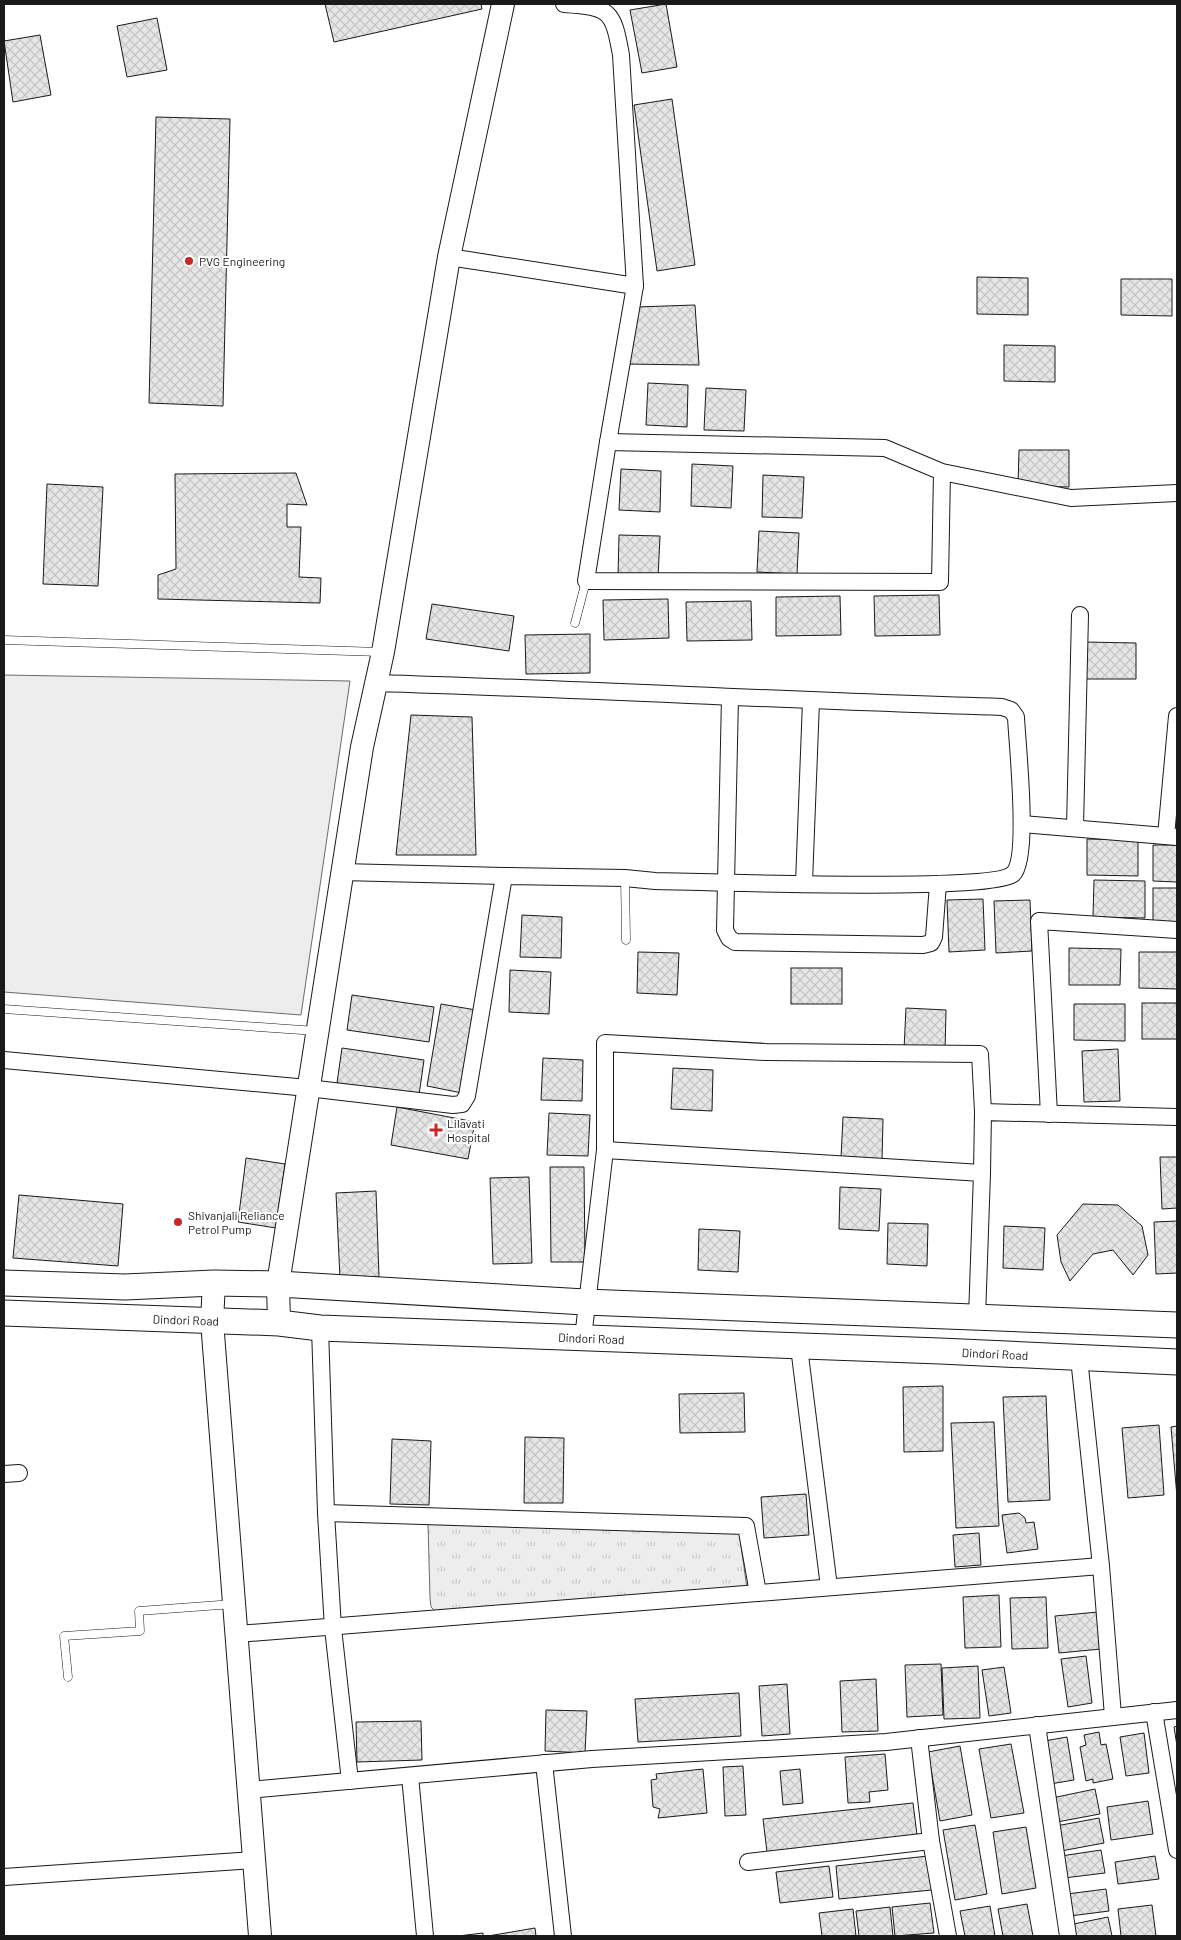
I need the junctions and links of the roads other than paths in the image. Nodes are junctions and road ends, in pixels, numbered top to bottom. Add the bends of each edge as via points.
1 (503, 4) edge
2 (564, 4) edge
3 (449, 257) junction
4 (635, 286) junction
5 (608, 442) junction
6 (942, 472) junction
7 (1177, 493) edge
8 (586, 581) junction
9 (1080, 615) dead end
10 (575, 623) dead end
11 (4, 640) edge
12 (383, 652) junction
13 (375, 683) junction
14 (730, 697) junction
15 (810, 701) junction
16 (1177, 716) edge
17 (1022, 824) junction
18 (1075, 827) junction
19 (1172, 837) edge
20 (342, 872) junction
21 (504, 876) junction
22 (625, 878) junction
23 (726, 882) junction
24 (804, 883) junction
25 (938, 884) junction
26 (1177, 930) edge
27 (626, 940) dead end
28 (4, 1009) edge
29 (317, 1031) junction
30 (4, 1060) edge
31 (308, 1088) junction
32 (983, 1112) junction
33 (1049, 1114) junction
34 (1177, 1117) edge
35 (605, 1150) junction
36 (982, 1173) junction
37 (4, 1283) edge
38 (214, 1283) junction
39 (278, 1284) junction
40 (586, 1302) junction
41 (4, 1313) edge
42 (977, 1318) junction
43 (212, 1320) junction
44 (278, 1323) junction
45 (1177, 1325) edge
46 (320, 1328) junction
47 (582, 1338) junction
48 (799, 1347) junction
49 (1079, 1358) junction
50 (1177, 1362) edge
51 (326, 1513) junction
52 (1101, 1566) junction
53 (829, 1587) junction
54 (758, 1593) junction
55 (235, 1604) junction
56 (333, 1628) junction
57 (237, 1634) junction
58 (68, 1677) dead end
59 (1177, 1710) edge
60 (1154, 1712) junction
61 (1114, 1716) junction
62 (1037, 1725) junction
63 (919, 1738) junction
64 (544, 1763) junction
65 (410, 1776) junction
66 (350, 1781) junction
67 (249, 1790) junction
68 (931, 1841) junction
69 (1177, 1850) edge
70 (254, 1860) junction
71 (748, 1862) dead end
72 (4, 1877) edge
73 (260, 1936) edge
74 (426, 1936) edge
75 (563, 1936) edge
76 (948, 1936) edge
77 (1068, 1936) edge

1 - 3 street
2 - 4 street via 598,7 610,15 615,25 620,55
3 - 4 street
3 - 12 street
4 - 5 street
5 - 6 street via 885,448
5 - 8 street
6 - 7 street via 1071,498
6 - 8 street via 940,582
8 - 10 lane
9 - 18 street
11 - 12 lane
12 - 13 street
13 - 14 street
13 - 20 street
14 - 15 street
14 - 23 street
15 - 17 street via 1002,707 1011,710 1016,716
15 - 24 street
16 - 19 street
17 - 18 street
17 - 25 street via 1021,859 1014,873 1001,880
18 - 19 street
20 - 21 street
20 - 29 street
21 - 22 street
21 - 31 street via 467,1096 462,1104
22 - 23 street
22 - 27 lane
23 - 24 street
23 - 25 street via 725,930 735,942 923,945 934,937
24 - 25 street
26 - 33 street via 1039,921
28 - 29 lane
29 - 31 street
30 - 31 street
31 - 39 street
32 - 33 street
32 - 35 street via 980,1054 766,1052 605,1043
32 - 36 street
33 - 34 street
35 - 36 street
35 - 40 street
36 - 42 street
37 - 38 main road via 126,1286
38 - 39 main road
38 - 43 street
39 - 40 main road
39 - 44 street
40 - 42 main road
40 - 47 street
41 - 43 main road, Dindori Road
42 - 45 main road
43 - 44 main road, Dindori Road
43 - 55 street
44 - 46 main road, Dindori Road
46 - 47 main road, Dindori Road
46 - 51 street
47 - 48 main road, Dindori Road
48 - 49 main road, Dindori Road
48 - 53 street
49 - 50 main road, Dindori Road
49 - 52 street
51 - 54 street via 746,1526
51 - 56 street
52 - 53 street
52 - 61 street
53 - 54 street
54 - 56 street
55 - 57 street
55 - 58 lane via 139,1611 140,1631 64,1636
56 - 57 street
56 - 66 street
57 - 67 street
59 - 60 street
60 - 61 street
60 - 69 street
61 - 62 street
62 - 63 street
62 - 77 street
63 - 64 street
63 - 68 street
64 - 65 street
64 - 75 street
65 - 66 street
65 - 74 street
66 - 67 street
67 - 70 street
68 - 71 street
68 - 76 street
70 - 72 street
70 - 73 street

